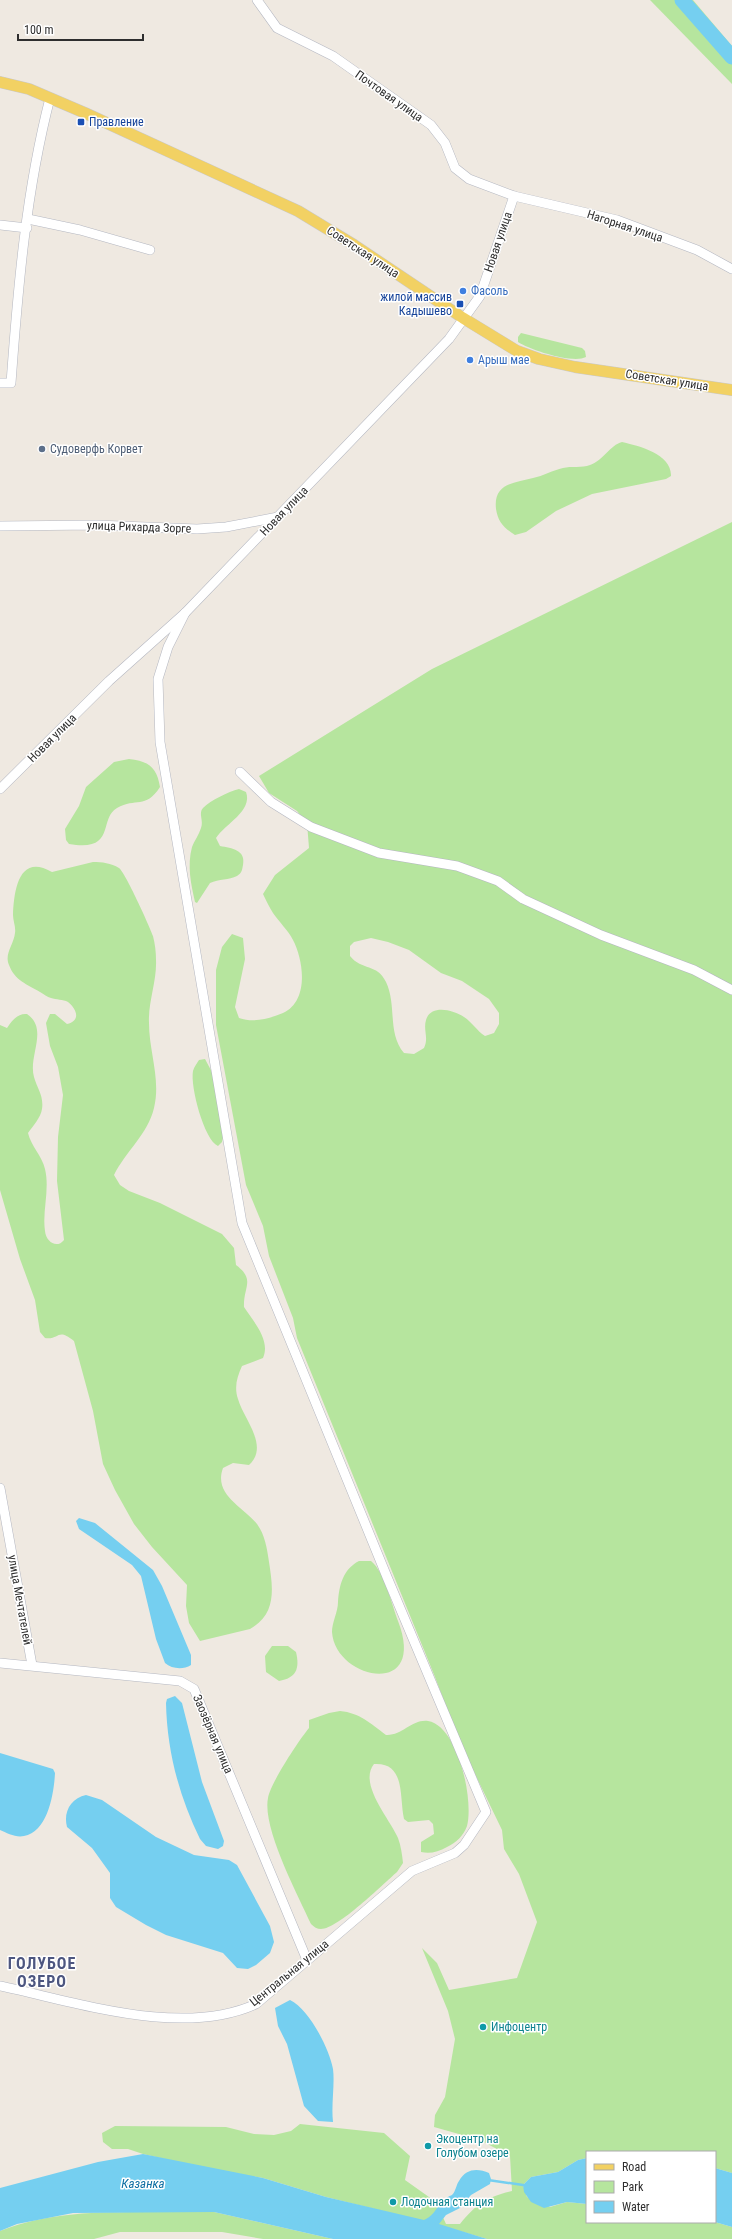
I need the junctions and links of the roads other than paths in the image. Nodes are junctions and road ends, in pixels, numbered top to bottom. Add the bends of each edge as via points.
1 (257, 0) edge
2 (0, 82) edge
3 (50, 98) junction
4 (514, 196) junction
5 (28, 223) junction
6 (0, 225) edge
7 (150, 250) dead end
8 (732, 270) edge
9 (463, 318) junction
10 (0, 383) edge
11 (732, 390) edge
12 (278, 517) junction
13 (0, 526) edge
14 (185, 612) junction
15 (240, 772) dead end
16 (0, 789) edge
17 (732, 990) edge
18 (0, 1488) edge
19 (0, 1663) edge
20 (32, 1664) junction
21 (307, 1960) junction
22 (0, 1986) edge

1 - 4 street, Почтовая улица via 277,28 333,56 431,126 445,143 455,168 469,179
2 - 3 main road, Советская улица
3 - 5 street via 39,143
3 - 9 main road, Советская улица via 298,211
4 - 8 street, Нагорная улица via 617,220 697,250
4 - 9 street, Новая улица via 480,296
5 - 6 street
5 - 7 street via 80,230
5 - 10 street via 18,288 11,383
9 - 11 main road, Советская улица via 517,351 539,359
9 - 12 street, Новая улица via 449,339
12 - 13 street, улица Рихарда Зорге via 226,527 197,529 96,525
12 - 14 street, Новая улица
14 - 16 street, Новая улица via 109,681
14 - 21 street, Центральная улица via 168,647 158,679 160,742 242,1223 486,1812 464,1846 455,1853 412,1871
15 - 17 street via 271,802 311,827 379,853 457,866 498,881 523,899 601,935 694,970
18 - 20 street, улица Мечтателей
19 - 20 street, Заозёрная улица
20 - 21 street, Заозёрная улица via 180,1682 194,1689
21 - 22 street, Центральная улица via 256,2004 208,2018 186,2019 135,2014

